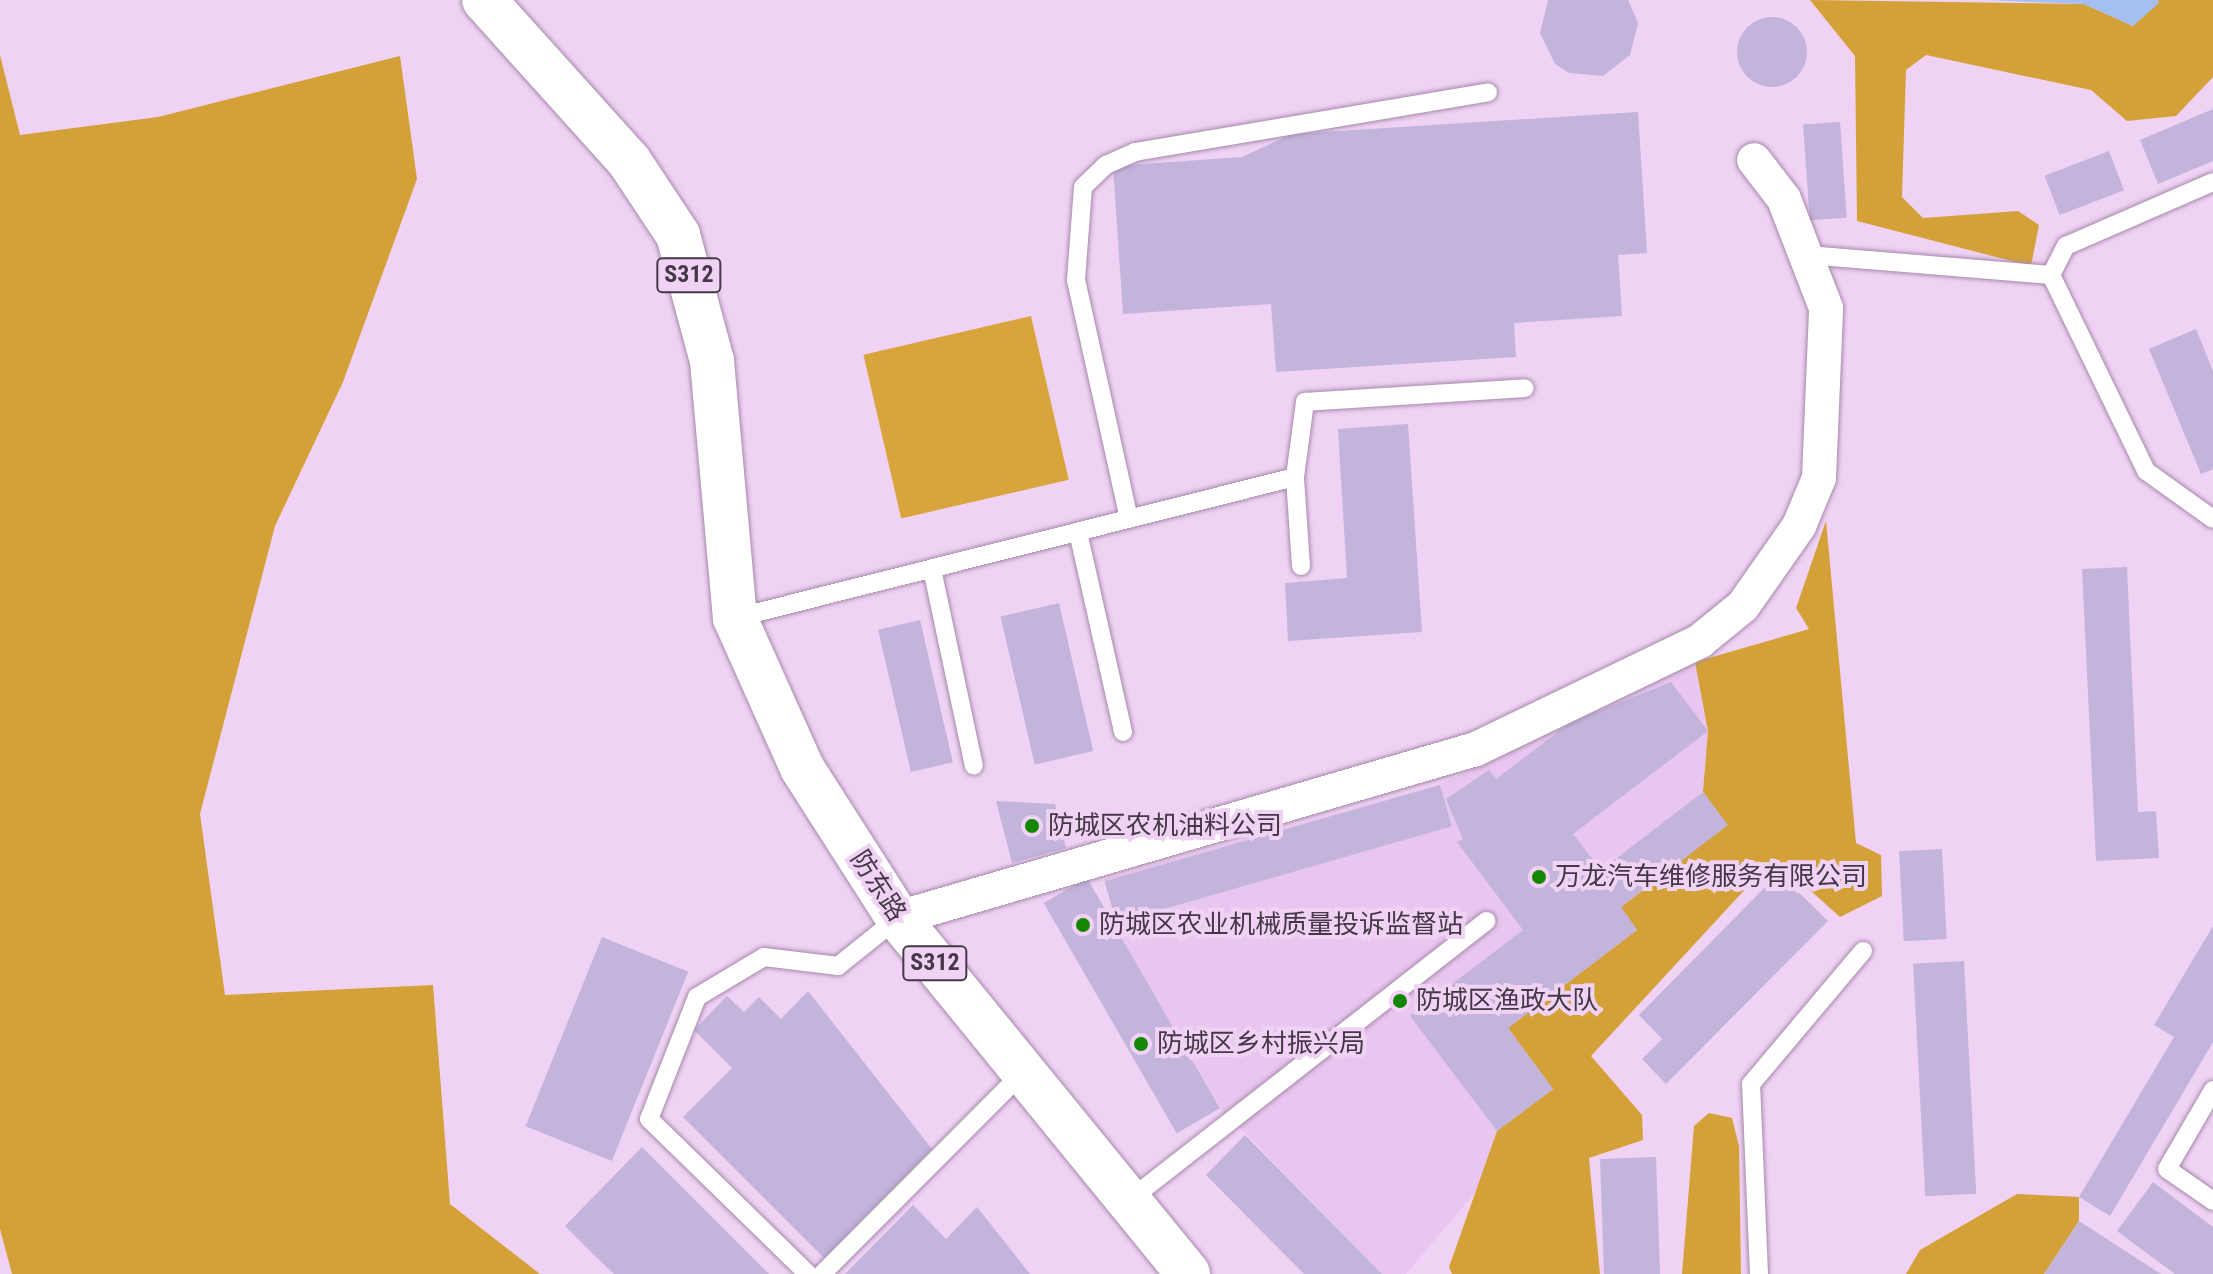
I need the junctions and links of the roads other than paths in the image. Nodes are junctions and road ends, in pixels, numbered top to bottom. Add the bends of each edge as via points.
1 (484, 0) edge
2 (1488, 92) dead end
3 (1754, 160) dead end
4 (2213, 182) edge
5 (1807, 255) junction
6 (2051, 275) junction
7 (1525, 388) dead end
8 (1295, 477) junction
9 (1129, 519) junction
10 (2213, 519) edge
11 (1078, 532) junction
12 (1301, 566) dead end
13 (932, 569) junction
14 (735, 618) junction
15 (1123, 732) dead end
16 (974, 766) dead end
17 (898, 918) junction
18 (1487, 921) dead end
19 (1863, 951) dead end
20 (1023, 1072) junction
21 (2213, 1090) edge
22 (1128, 1201) junction
23 (2213, 1201) edge
24 (808, 1274) edge
25 (822, 1274) edge
26 (1188, 1274) edge
27 (1759, 1274) edge

1 - 14 main road, S312 via 629,161 678,235 712,361
2 - 9 lane via 1135,152 1106,165 1083,187 1076,280
3 - 5 street via 1784,199
4 - 6 lane via 2066,246
5 - 6 lane
5 - 17 street via 1826,308 1819,478 1799,526 1773,566 1743,606 1700,641 1476,749
6 - 10 lane via 2146,471
7 - 8 lane via 1305,402
8 - 9 lane
8 - 12 lane
9 - 11 lane
11 - 13 lane
11 - 15 lane
13 - 14 lane
13 - 16 lane
14 - 17 main road, 防东路 / S312 via 802,768
17 - 20 main road, 防东路 / S312
17 - 24 lane via 838,966 764,957 697,997 649,1119
18 - 22 lane
19 - 27 lane via 1751,1084
20 - 22 main road, 防东路 / S312
20 - 25 lane
21 - 23 lane via 2167,1169
22 - 26 main road, 防东路 / S312

